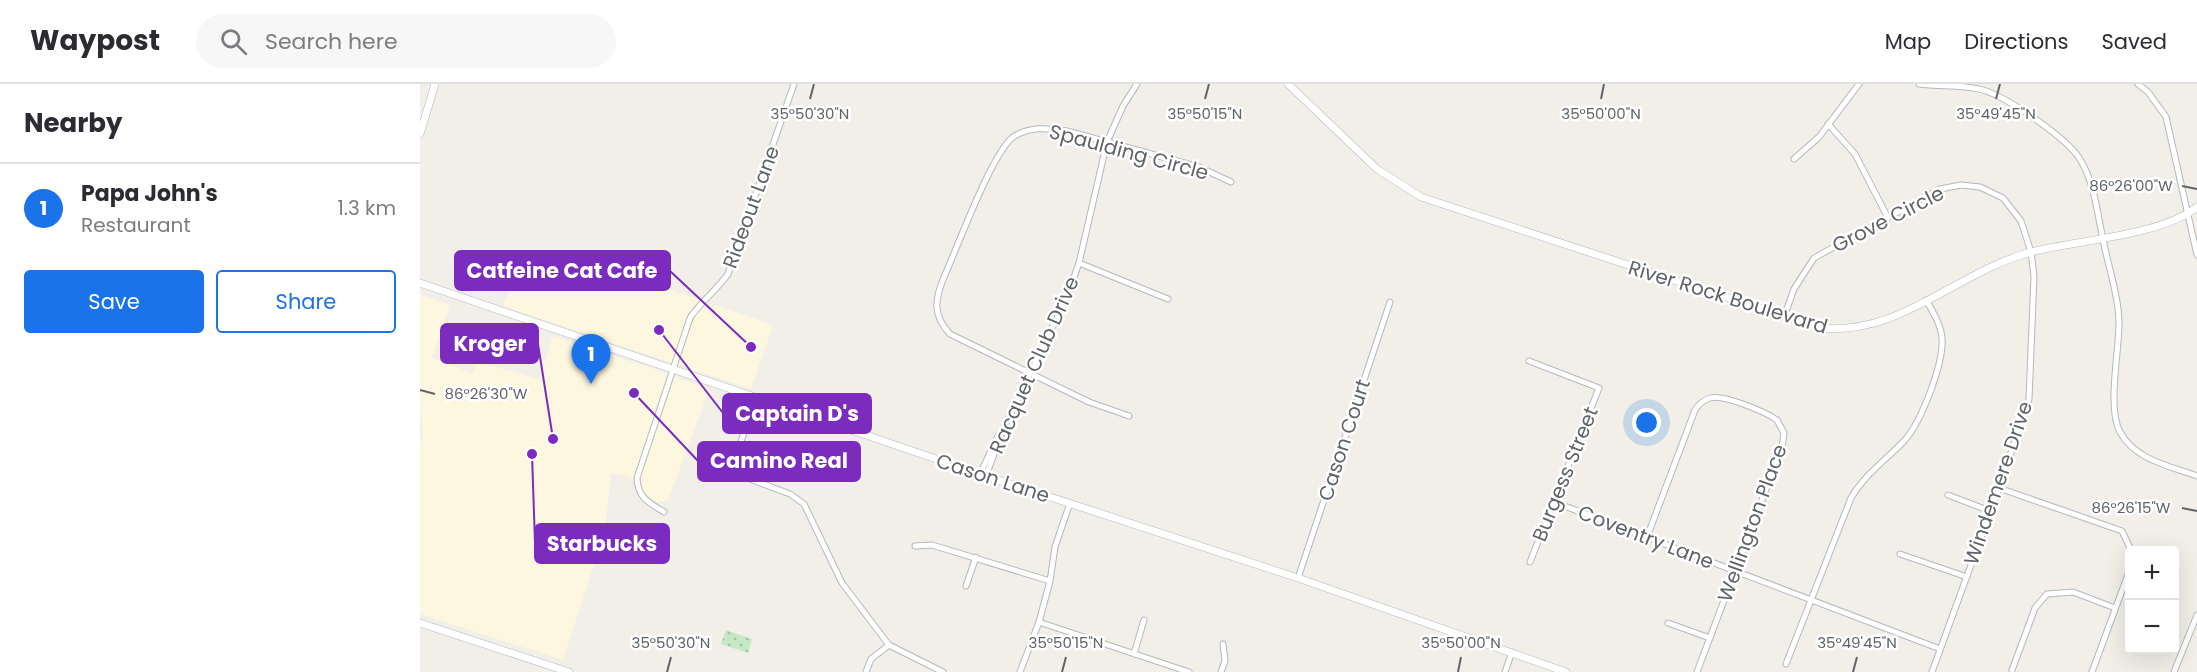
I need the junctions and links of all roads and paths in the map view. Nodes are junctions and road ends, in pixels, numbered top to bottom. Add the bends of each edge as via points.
1 (435, 84) edge
2 (794, 84) edge
3 (1137, 84) edge
4 (1288, 84) edge
5 (1859, 84) edge
6 (1919, 84) edge
7 (2138, 84) edge
8 (1828, 124) junction
9 (420, 134) edge
10 (1107, 142) junction
11 (1794, 159) dead end
12 (1231, 182) dead end
13 (2197, 207) edge
14 (2189, 214) junction
15 (1887, 216) junction
16 (2102, 237) junction
17 (2031, 252) junction
18 (2197, 255) edge
19 (1079, 263) junction
20 (420, 283) edge
21 (1168, 299) dead end
22 (1926, 300) junction
23 (1390, 302) dead end
24 (1784, 317) junction
25 (1529, 361) dead end
26 (672, 370) junction
27 (1031, 375) junction
28 (756, 398) junction
29 (1129, 416) dead end
30 (983, 475) junction
31 (2197, 476) edge
32 (1999, 488) junction
33 (1948, 495) dead end
34 (1554, 502) junction
35 (1070, 503) junction
36 (1990, 511) junction
37 (664, 512) dead end
38 (1647, 537) junction
39 (915, 546) dead end
40 (2129, 546) edge
41 (1900, 554) dead end
42 (976, 557) junction
43 (1530, 562) dead end
44 (1735, 571) junction
45 (1967, 577) junction
46 (1298, 578) junction
47 (1050, 581) junction
48 (2125, 582) edge
49 (966, 586) dead end
50 (1812, 600) junction
51 (2115, 608) junction
52 (2197, 615) edge
53 (1144, 620) dead end
54 (1038, 622) junction
55 (420, 623) edge
56 (1668, 623) dead end
57 (1710, 638) junction
58 (1223, 644) dead end
59 (889, 645) junction
60 (1940, 649) junction
61 (1512, 652) junction
62 (1134, 654) junction
63 (1786, 664) dead end
64 (2012, 670) dead end
65 (569, 672) edge
66 (866, 672) edge
67 (943, 672) edge
68 (1020, 672) edge
69 (1188, 672) edge
70 (1221, 672) edge
71 (1505, 672) edge
72 (1566, 672) edge
73 (1697, 672) edge
74 (1932, 672) edge
75 (2092, 672) edge
76 (2174, 672) edge

1 - 9 street
2 - 26 street, Rideout Lane via 728,274 690,318
3 - 10 street, Racquet Club Drive
4 - 24 street, River Rock Boulevard via 1377,170 1421,197
5 - 8 street
6 - 16 street via 1984,90 2028,114 2064,141 2086,172
7 - 14 street via 2166,117
8 - 11 street
8 - 15 street via 1855,154
10 - 12 street, Spaulding Circle via 1199,167
10 - 19 street, Racquet Club Drive
10 - 27 street, Spaulding Circle via 1046,128 1028,130 1012,138 996,159 937,295 938,319 950,334
13 - 14 street, River Rock Boulevard
14 - 16 street, River Rock Boulevard via 2163,224
14 - 18 street
15 - 17 street, Grove Circle via 1940,189 1980,187 2003,198 2021,221
15 - 24 street, Grove Circle via 1814,258 1794,289
16 - 17 street, River Rock Boulevard
16 - 31 street via 2119,321 2115,404 2119,431 2148,459
17 - 22 street, River Rock Boulevard via 1993,264
17 - 32 street, Windemere Drive via 2029,399
19 - 21 street
19 - 27 street, Racquet Club Drive
20 - 26 street, Cason Lane
22 - 24 street, River Rock Boulevard via 1896,317 1852,328 1820,328
22 - 50 street via 1942,336 1938,366 1910,434 1866,476 1851,498
23 - 46 street, Cason Court
25 - 34 street, Burgess Street via 1599,388
26 - 28 street, Cason Lane
26 - 37 street, Rideout Lane via 637,478 638,492
27 - 29 street, Spaulding Circle
27 - 30 street, Racquet Club Drive
28 - 30 street, Cason Lane
28 - 59 street via 736,456 736,467 742,476 790,494 804,504 842,583
30 - 35 street, Cason Lane
32 - 36 street, Windemere Drive
32 - 40 street via 2122,531
33 - 36 street
34 - 38 street, Coventry Lane
34 - 43 street, Burgess Street
35 - 46 street, Cason Lane
35 - 47 street
36 - 45 street, Windemere Drive
38 - 44 street, Coventry Lane
38 - 44 street, Wellington Place via 1695,410 1705,400 1716,397 1744,405 1777,420 1784,433
39 - 42 street via 932,544
41 - 45 street
42 - 47 street
42 - 49 street
44 - 50 street, Coventry Lane
44 - 57 street, Wellington Place
45 - 60 street, Windemere Drive
46 - 61 street, Cason Lane
47 - 54 street
48 - 51 street
50 - 60 street, Coventry Lane
50 - 63 street
51 - 64 street via 2073,592 2048,594 2036,608
51 - 75 street
52 - 76 street
53 - 62 street
54 - 62 street
54 - 68 street
55 - 65 street
56 - 57 street
57 - 73 street, Wellington Place
58 - 70 street via 1225,661
59 - 66 street via 871,659
59 - 67 street
60 - 74 street, Windemere Drive
61 - 71 street
61 - 72 street, Cason Lane
62 - 69 street

